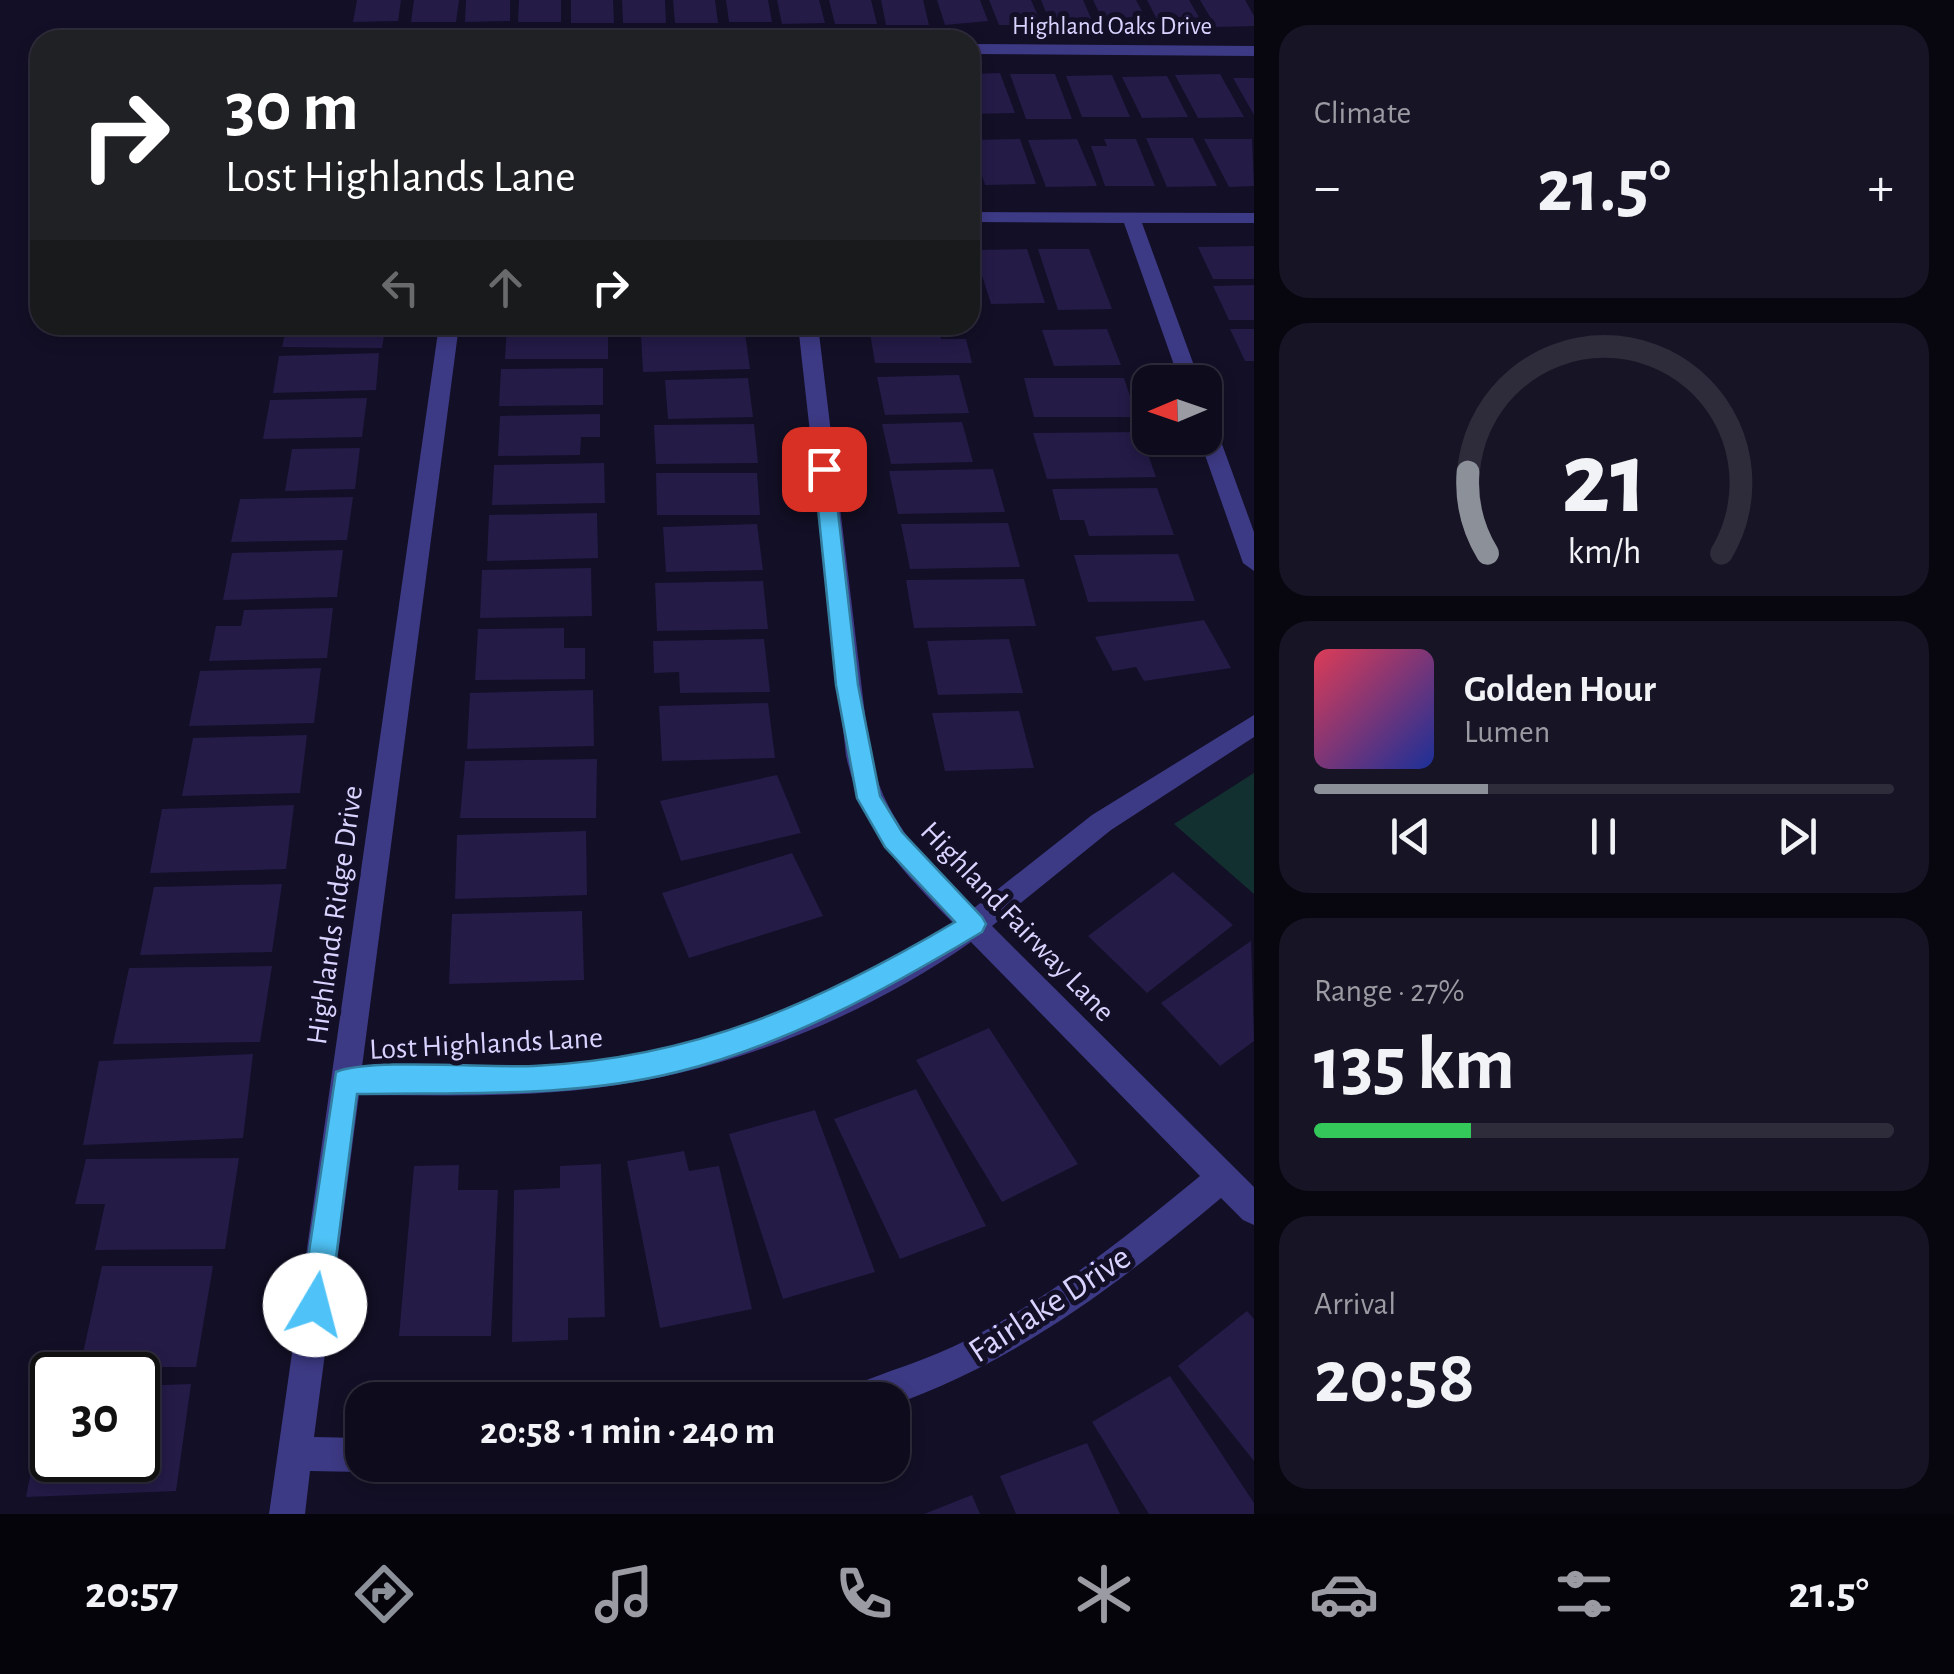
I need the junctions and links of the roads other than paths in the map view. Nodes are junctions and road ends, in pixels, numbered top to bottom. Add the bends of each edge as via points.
1 (980, 49) edge
2 (1254, 50) edge
3 (980, 218) edge
4 (1131, 218) junction
5 (1254, 218) edge
6 (447, 335) edge
7 (809, 335) edge
8 (1184, 365) edge
9 (1216, 455) edge
10 (1254, 563) edge
11 (1254, 725) edge
12 (974, 924) junction
13 (345, 1081) junction
14 (1222, 1178) junction
15 (1254, 1209) edge
16 (908, 1382) edge
17 (295, 1454) junction
18 (345, 1455) edge
19 (287, 1514) edge

1 - 2 street, Highland Oaks Drive
3 - 4 street
4 - 5 street
4 - 8 street
6 - 13 street, Highlands Ridge Drive
7 - 12 street, Highland Fairway Lane via 847,685 868,798 894,840
9 - 10 street
11 - 12 street, Lost Highlands Lane via 1117,811
12 - 13 street, Lost Highlands Lane via 803,1018 676,1060 536,1079
12 - 14 street, Highland Fairway Lane
13 - 17 street, Highlands Ridge Drive
14 - 15 street, Highland Fairway Lane
14 - 16 street, Fairlake Drive via 1110,1268 1024,1326
17 - 18 street
17 - 19 street, Highlands Ridge Drive

